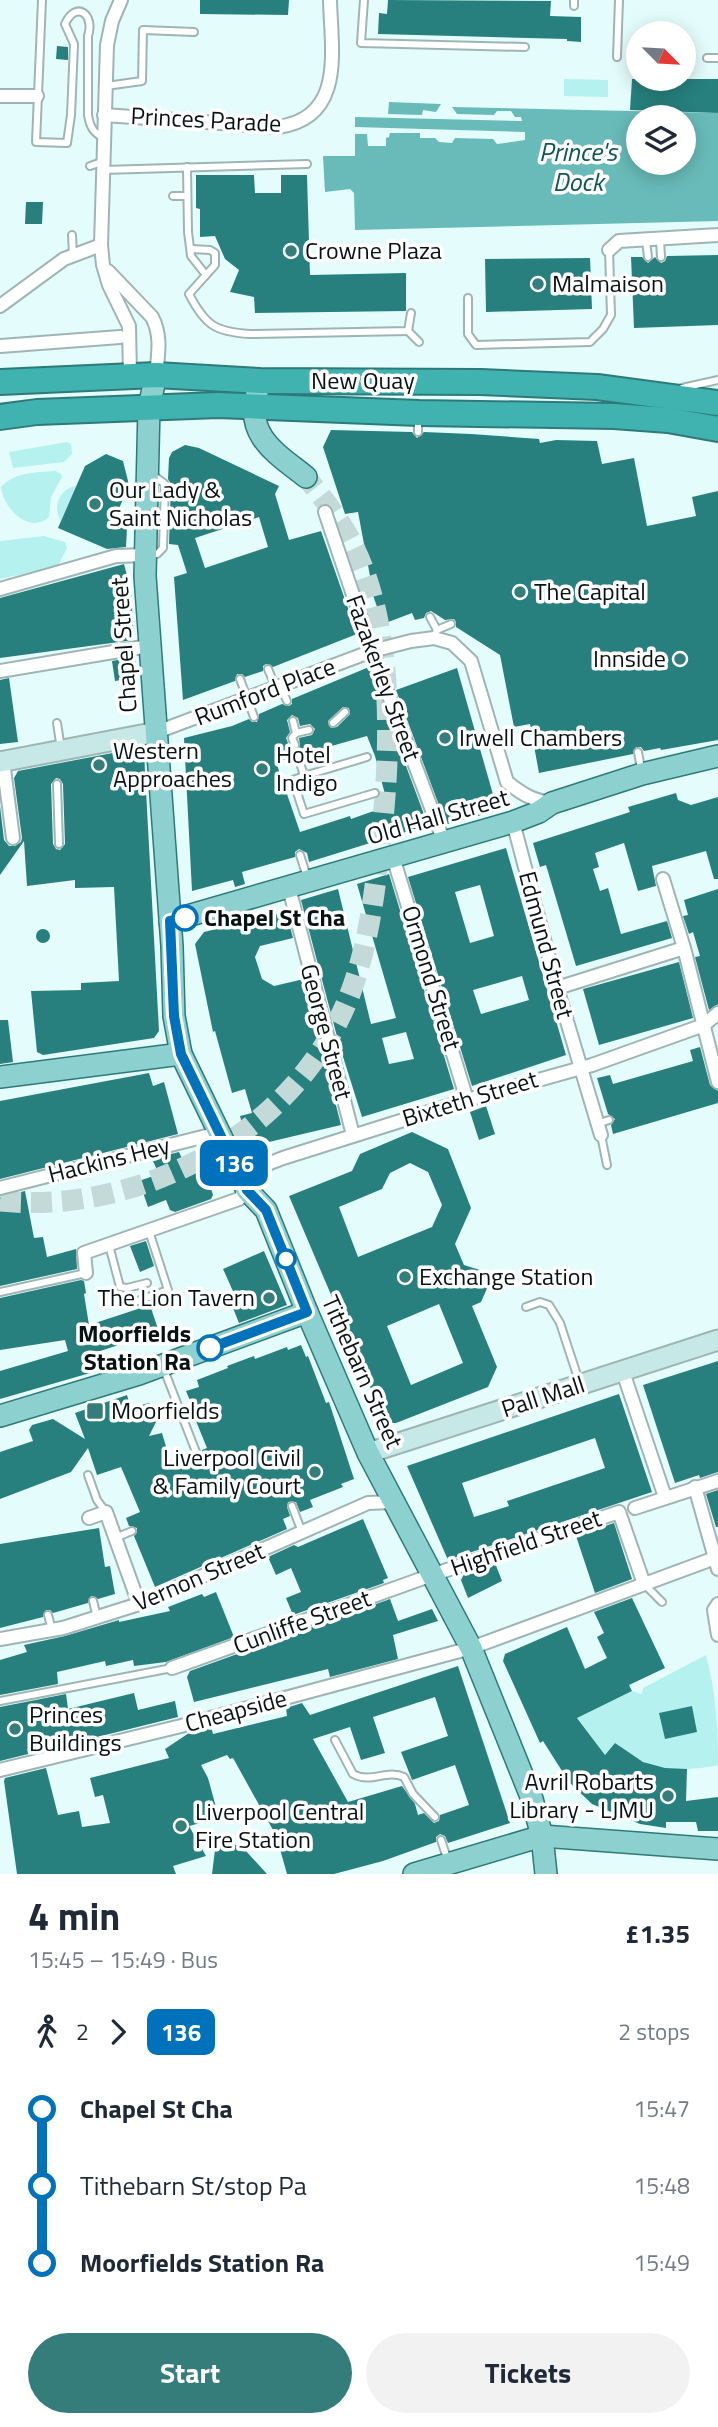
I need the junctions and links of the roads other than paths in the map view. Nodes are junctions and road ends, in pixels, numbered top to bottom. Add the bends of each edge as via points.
1 (121, 0) edge
2 (330, 0) edge
3 (364, 0) edge
4 (619, 0) edge
5 (42, 1) edge
6 (194, 32) dead end
7 (525, 47) dead end
8 (617, 57) dead end
9 (707, 58) dead end
10 (718, 58) edge
11 (104, 86) junction
12 (0, 96) edge
13 (37, 96) junction
14 (104, 115) junction
15 (103, 138) junction
16 (307, 164) dead end
17 (98, 166) junction
18 (187, 167) junction
19 (173, 196) dead end
20 (187, 196) junction
21 (188, 232) junction
22 (180, 233) dead end
23 (72, 235) dead end
24 (718, 235) edge
25 (653, 240) junction
26 (101, 245) junction
27 (609, 250) joint
28 (191, 253) junction
29 (73, 255) junction
30 (648, 257) dead end
31 (661, 257) dead end
32 (183, 259) dead end
33 (103, 265) junction
34 (206, 275) junction
35 (468, 298) dead end
36 (0, 306) edge
37 (411, 313) dead end
38 (408, 331) junction
39 (120, 337) dead end
40 (419, 342) dead end
41 (0, 346) edge
42 (156, 375) junction
43 (718, 380) edge
44 (260, 381) junction
45 (0, 382) edge
46 (135, 390) junction
47 (656, 393) junction
48 (718, 403) edge
49 (253, 407) junction
50 (0, 417) edge
51 (718, 429) edge
52 (306, 477) tunnel mouth
53 (325, 512) dead end
54 (146, 555) junction
55 (0, 589) edge
56 (430, 617) dead end
57 (451, 624) dead end
58 (436, 634) junction
59 (149, 646) junction
60 (372, 651) junction
61 (268, 669) dead end
62 (0, 671) edge
63 (240, 679) dead end
64 (278, 687) junction
65 (247, 698) junction
66 (287, 701) dead end
67 (345, 712) dead end
68 (254, 716) dead end
69 (293, 721) dead end
70 (57, 723) dead end
71 (333, 723) dead end
72 (309, 730) dead end
73 (157, 732) junction
74 (296, 733) junction
75 (295, 745) dead end
76 (638, 752) dead end
77 (56, 754) junction
78 (718, 756) edge
79 (367, 757) dead end
80 (298, 758) dead end
81 (2, 762) edge
82 (642, 774) junction
83 (304, 776) junction
84 (57, 784) dead end
85 (375, 793) dead end
86 (552, 803) junction
87 (513, 822) junction
88 (13, 838) dead end
89 (444, 842) junction
90 (59, 844) dead end
91 (300, 855) dead end
92 (393, 857) junction
93 (663, 879) dead end
94 (299, 885) junction
95 (170, 921) junction
96 (684, 948) junction
97 (557, 988) junction
98 (718, 1013) edge
99 (704, 1024) junction
100 (181, 1054) junction
101 (580, 1067) junction
102 (0, 1077) edge
103 (717, 1083) edge
104 (467, 1100) junction
105 (602, 1126) joint
106 (218, 1133) junction
107 (353, 1135) junction
108 (607, 1164) dead end
109 (0, 1188) edge
110 (247, 1190) junction
111 (149, 1230) junction
112 (108, 1243) junction
113 (86, 1273) joint
114 (146, 1283) dead end
115 (0, 1292) edge
116 (129, 1304) dead end
117 (526, 1307) dead end
118 (307, 1312) junction
119 (718, 1340) edge
120 (162, 1366) junction
121 (623, 1372) junction
122 (580, 1385) junction
123 (0, 1416) edge
124 (368, 1453) junction
125 (198, 1457) dead end
126 (88, 1475) dead end
127 (718, 1480) edge
128 (695, 1487) junction
129 (666, 1497) junction
130 (393, 1502) junction
131 (292, 1506) dead end
132 (635, 1508) dead end
133 (106, 1512) junction
134 (89, 1518) dead end
135 (132, 1531) dead end
136 (302, 1532) junction
137 (115, 1538) junction
138 (716, 1564) edge
139 (432, 1575) junction
140 (644, 1584) junction
141 (93, 1601) dead end
142 (662, 1602) dead end
143 (139, 1604) junction
144 (716, 1607) edge
145 (48, 1615) dead end
146 (97, 1618) junction
147 (52, 1630) junction
148 (718, 1636) edge
149 (0, 1639) edge
150 (471, 1648) junction
151 (172, 1668) joint
152 (0, 1701) edge
153 (335, 1740) dead end
154 (0, 1770) edge
155 (435, 1816) dead end
156 (542, 1836) junction
157 (440, 1840) dead end
158 (718, 1849) edge
159 (449, 1864) junction
160 (414, 1874) edge
161 (546, 1874) edge

1 - 11 street via 108,35
2 - 14 street, Princes Parade via 329,87 320,104 300,121 278,127
3 - 7 lane via 361,43
4 - 8 lane
5 - 13 lane
6 - 11 lane via 143,30 142,81
9 - 10 lane
11 - 14 street
12 - 13 street
13 - 15 lane via 36,142 67,143 74,44 65,24 69,14 82,12 92,26 88,116 96,134
14 - 15 street
15 - 17 street
16 - 18 lane
17 - 18 lane
17 - 26 street
18 - 20 lane
19 - 20 lane
20 - 21 lane
21 - 22 lane
21 - 28 lane
23 - 29 lane
24 - 25 street
25 - 27 street via 619,242
25 - 30 lane
25 - 31 lane
26 - 29 street
26 - 33 street
27 - 35 lane via 611,315 590,342 476,345 468,334
28 - 32 lane
28 - 34 lane
28 - 34 lane via 215,253 215,265
29 - 36 street
33 - 42 street via 157,326
33 - 46 street via 129,326
34 - 38 lane via 189,294 203,319 217,328 250,334
37 - 38 lane
38 - 40 lane
39 - 41 street
42 - 44 highway, New Quay
42 - 46 highway, New Quay
43 - 47 lane
44 - 47 highway, New Quay via 481,382
44 - 49 main road
45 - 46 highway via 46,379
46 - 49 highway, New Quay
46 - 50 highway
46 - 54 main road, Chapel Street via 149,472
47 - 48 highway, New Quay
49 - 51 highway, New Quay via 418,423 614,416
49 - 52 main road via 261,436
53 - 60 street, Fazakerley Street
54 - 55 street via 116,556
54 - 59 main road, Chapel Street
56 - 58 lane
57 - 58 lane
58 - 60 street, Rumford Place
58 - 86 street via 471,661 508,782 537,801
59 - 62 street
59 - 73 main road, Chapel Street
60 - 64 street, Rumford Place
60 - 89 street, Fazakerley Street
61 - 64 lane
63 - 65 lane
64 - 65 street, Rumford Place
64 - 66 lane
65 - 68 lane
65 - 73 street, Rumford Place
67 - 71 lane
69 - 74 lane
70 - 77 lane
72 - 74 lane
73 - 77 main road
73 - 95 main road, Chapel Street
74 - 75 lane via 292,738
76 - 82 lane
77 - 81 main road
78 - 82 main road, Old Hall Street
79 - 83 lane
80 - 83 lane
81 - 88 street
82 - 86 main road, Old Hall Street
83 - 85 lane via 293,780 304,814
84 - 90 lane
86 - 87 main road, Old Hall Street
87 - 89 main road, Old Hall Street
87 - 97 street, Edmund Street
89 - 92 main road, Old Hall Street
91 - 94 lane
92 - 94 main road, Old Hall Street
92 - 104 street, Ormond Street
93 - 96 street
94 - 95 main road, Old Hall Street
94 - 107 street, George Street
95 - 100 main road, Tithebarn Street via 174,1016
96 - 97 street
96 - 99 street
97 - 101 street, Edmund Street
98 - 99 street, Bixteth Street
99 - 101 street, Bixteth Street
99 - 103 street
100 - 102 main road
100 - 106 main road, Tithebarn Street
101 - 104 street, Bixteth Street
101 - 105 street, Edmund Street
104 - 107 street, Bixteth Street
105 - 108 lane
106 - 109 street, Hackins Hey
106 - 110 main road, Tithebarn Street
107 - 110 street, Bixteth Street via 265,1165
110 - 111 street via 239,1199
110 - 118 main road, Tithebarn Street via 266,1210
111 - 112 street via 132,1230
111 - 116 lane via 168,1290
112 - 113 street via 84,1253
112 - 114 lane via 120,1287
113 - 115 lane
117 - 122 lane via 540,1302 549,1305 560,1323
118 - 120 main road
118 - 124 main road, Tithebarn Street
119 - 121 main road, Pall Mall
120 - 123 main road
120 - 125 lane
121 - 122 main road, Pall Mall
121 - 129 street
122 - 124 main road, Pall Mall
124 - 130 main road, Tithebarn Street
126 - 133 lane
127 - 128 street
128 - 129 street
128 - 138 street
129 - 132 street
130 - 136 street, Vernon Street via 368,1503
130 - 139 main road, Tithebarn Street
131 - 136 lane
133 - 134 street
133 - 137 street
135 - 137 lane
136 - 143 street, Vernon Street
137 - 143 street
138 - 140 street, Cheapside
139 - 140 street, Highfield Street via 619,1512
139 - 150 main road, Tithebarn Street
139 - 151 street, Cunliffe Street
140 - 142 lane
140 - 150 street, Cheapside
141 - 146 lane
143 - 146 street, Vernon Street
144 - 148 street
145 - 147 lane
146 - 147 street, Vernon Street
147 - 149 street, Vernon Street
150 - 154 street, Cheapside
150 - 156 main road, Tithebarn Street via 533,1799
151 - 152 lane
153 - 155 lane via 353,1774 365,1779 389,1773 404,1777 413,1794
156 - 158 main road
156 - 159 main road
156 - 161 main road, Tithebarn Street
157 - 159 lane
159 - 160 main road

